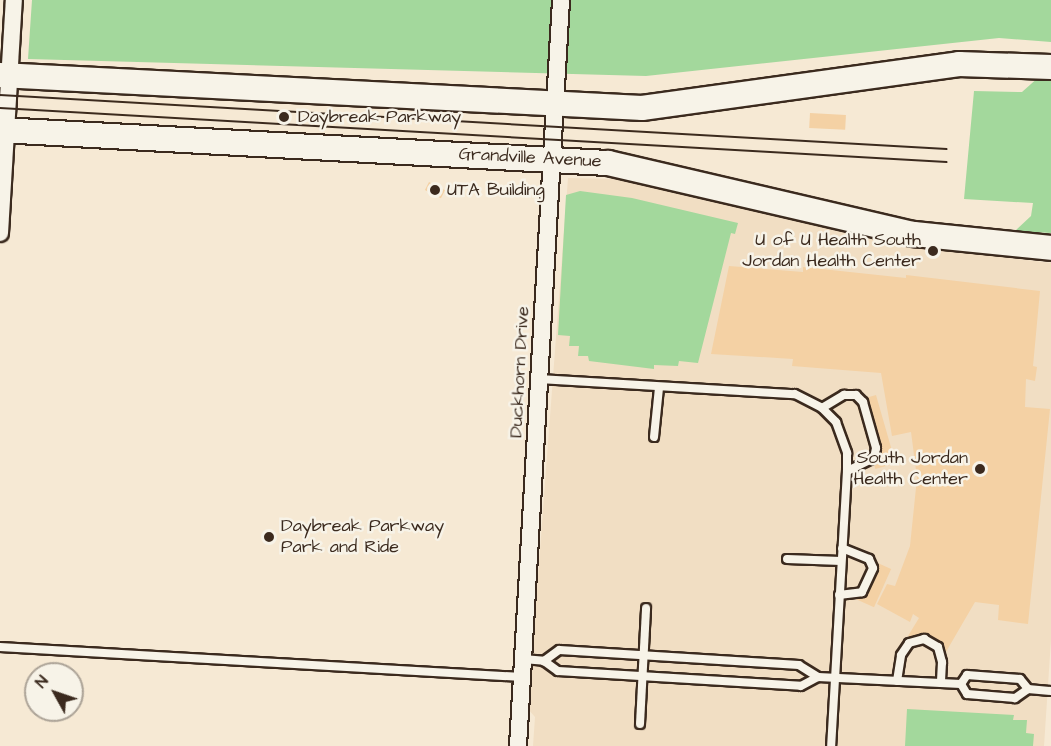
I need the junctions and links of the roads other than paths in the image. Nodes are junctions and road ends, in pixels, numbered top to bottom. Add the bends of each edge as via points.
1 (14, 0) edge
2 (561, 0) edge
3 (1051, 67) edge
4 (5, 75) edge
5 (556, 104) junction
6 (3, 131) edge
7 (552, 159) junction
8 (0, 233) edge
9 (1051, 248) edge
10 (539, 379) junction
11 (659, 388) junction
12 (822, 408) junction
13 (654, 437) dead end
14 (847, 471) junction
15 (842, 548) junction
16 (787, 560) dead end
17 (841, 561) junction
18 (839, 595) junction
19 (646, 608) dead end
20 (0, 648) edge
21 (642, 656) junction
22 (523, 658) junction
23 (544, 661) junction
24 (641, 675) junction
25 (522, 677) junction
26 (818, 677) junction
27 (835, 678) junction
28 (897, 681) junction
29 (941, 683) junction
30 (961, 684) junction
31 (1028, 689) junction
32 (1051, 691) edge
33 (640, 724) dead end
34 (518, 746) edge
35 (831, 746) edge

1 - 4 street
2 - 5 street, Duckhorn Drive
3 - 5 street via 959,64 642,108
4 - 5 street
4 - 6 street
5 - 7 street, Duckhorn Drive
6 - 7 street, Grandville Avenue
6 - 8 street
7 - 9 street, Grandville Avenue via 631,166 925,236
7 - 10 street, Duckhorn Drive
10 - 11 lane
10 - 22 street, Duckhorn Drive
11 - 12 lane via 795,394
11 - 13 lane
12 - 14 lane via 843,436
12 - 14 lane via 844,394 856,395 863,402 876,448 874,458
14 - 15 lane
15 - 17 lane
15 - 18 lane via 869,559 873,568 862,592
16 - 17 lane
17 - 18 lane
18 - 27 lane
19 - 21 lane
20 - 25 lane
21 - 23 lane via 559,650
21 - 24 lane
21 - 26 lane via 799,664
22 - 23 lane
22 - 25 street, Duckhorn Drive
23 - 24 lane via 558,671
24 - 26 lane via 801,686
24 - 33 lane
25 - 34 street, Duckhorn Drive
26 - 27 lane
27 - 28 lane
27 - 35 lane
28 - 29 lane
28 - 29 lane via 901,655 909,643 924,639 938,646
29 - 30 lane
30 - 31 lane via 967,694 1016,698
30 - 31 lane via 968,675 1020,679
31 - 32 lane

